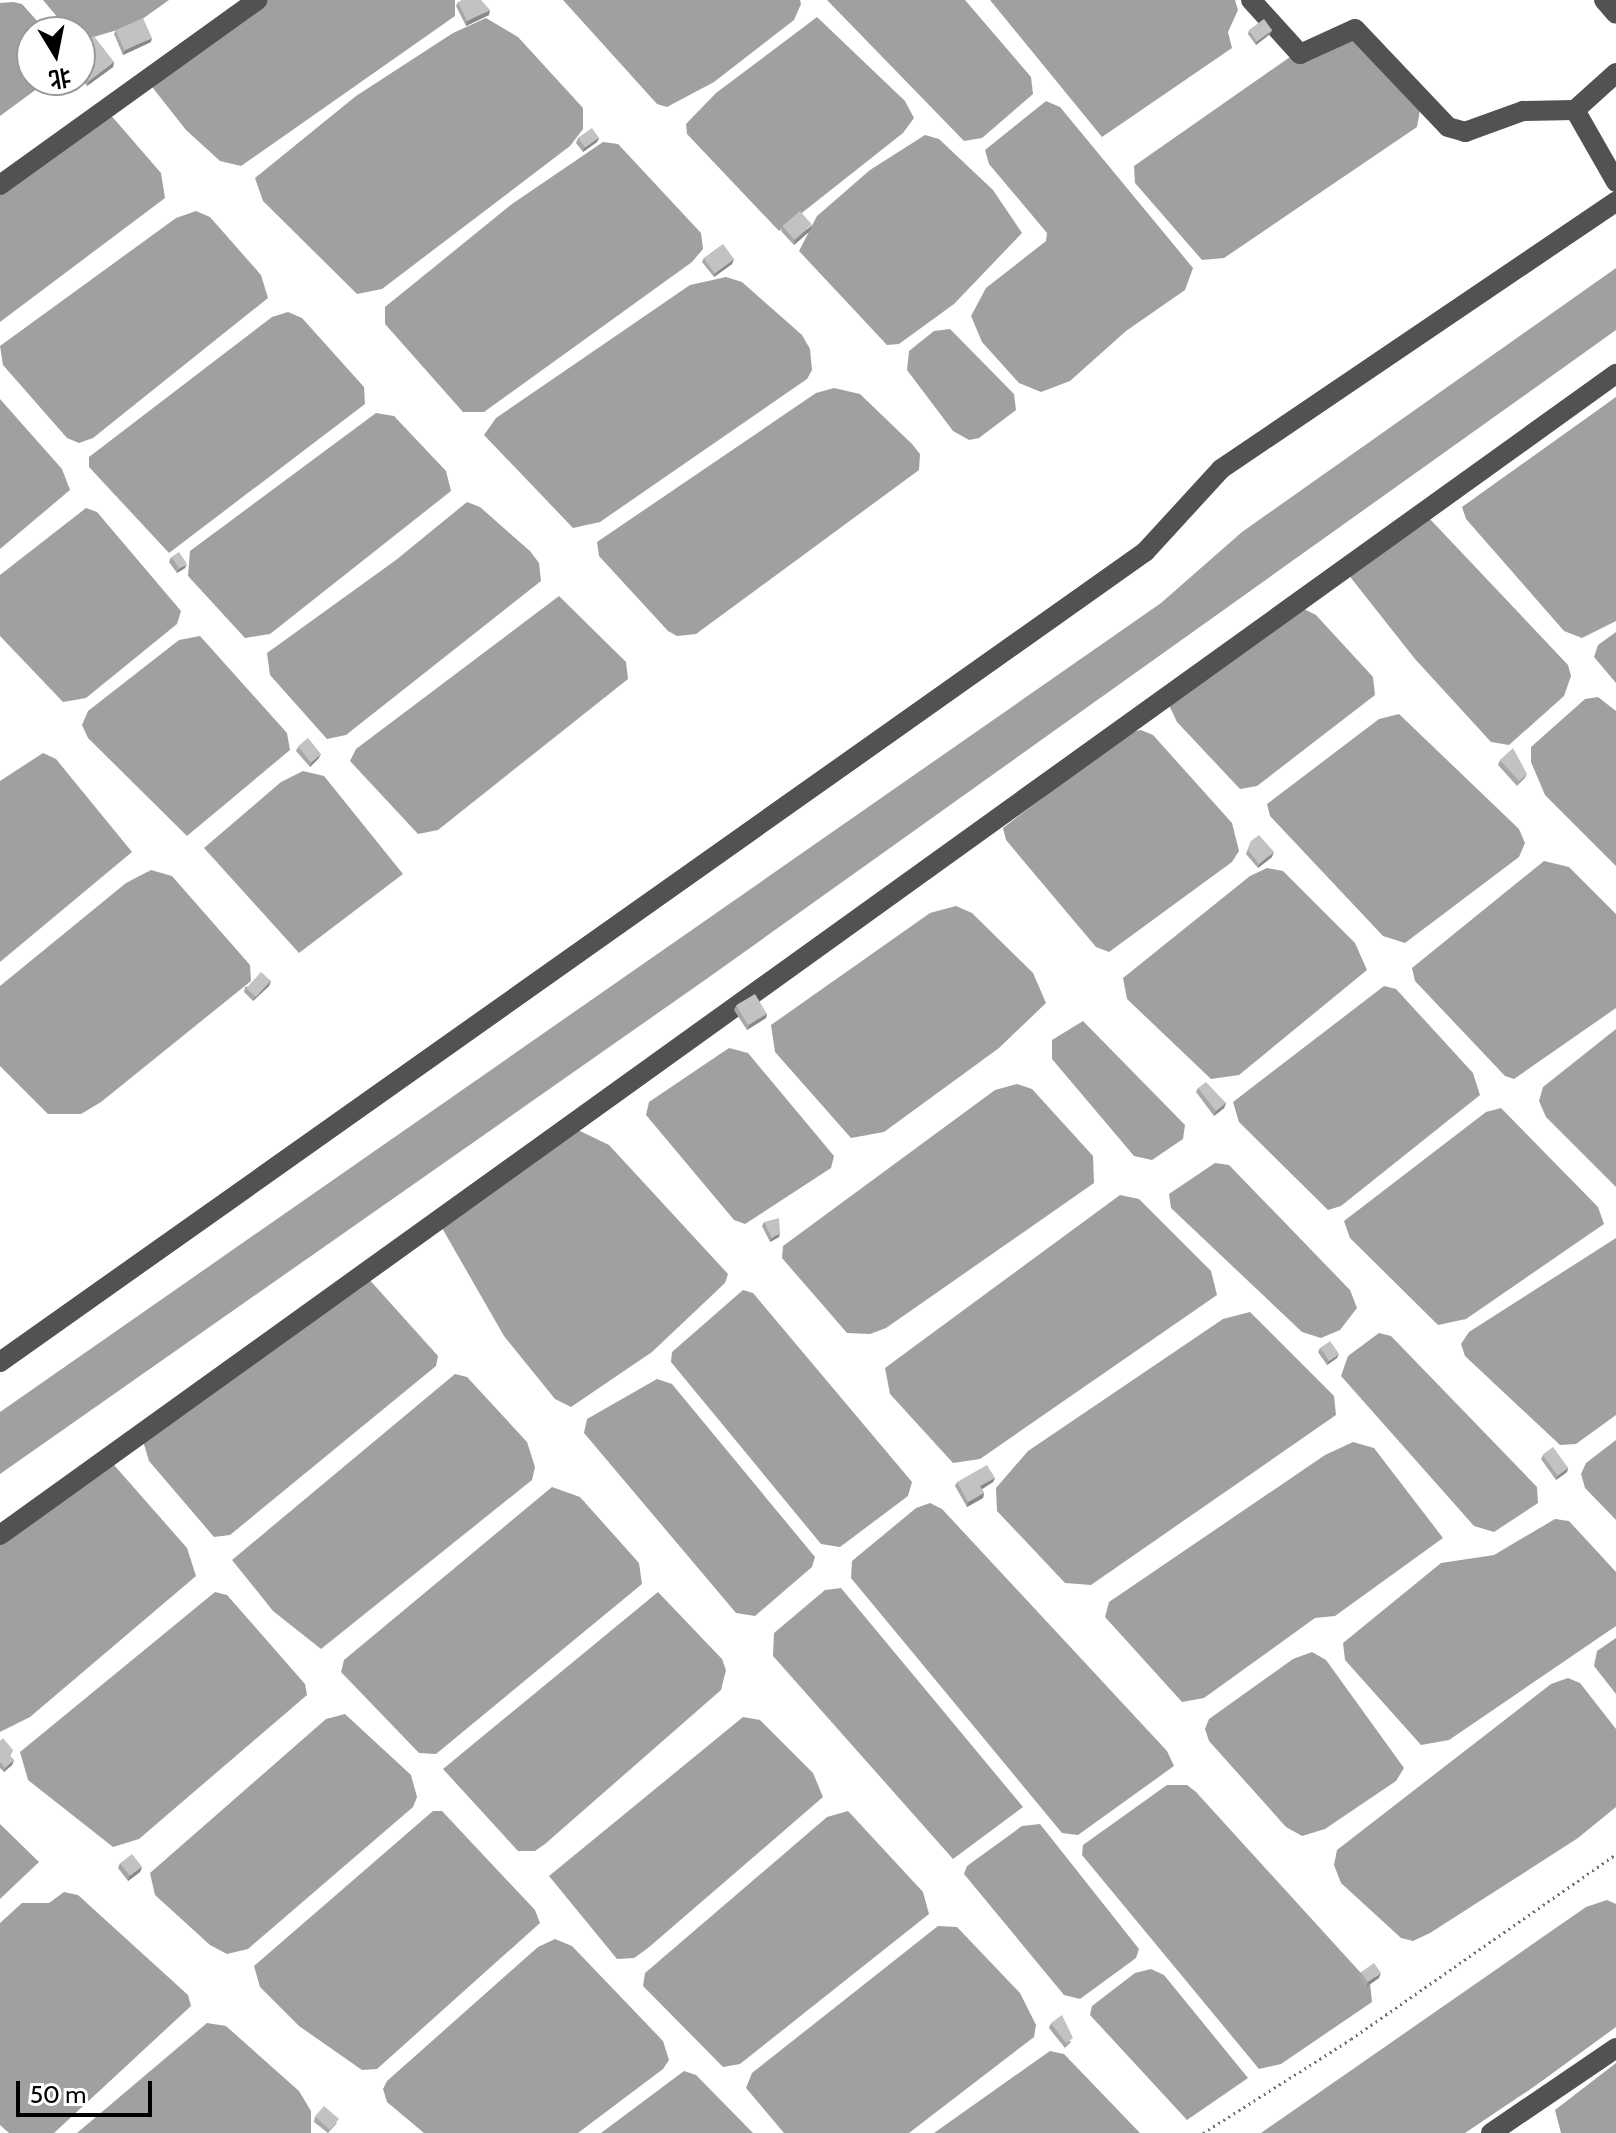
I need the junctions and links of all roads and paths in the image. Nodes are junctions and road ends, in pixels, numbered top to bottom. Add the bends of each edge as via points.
1 (257, 0) edge
2 (1251, 0) edge
3 (1604, 0) edge
4 (1616, 14) edge
5 (1616, 73) edge
6 (1575, 110) junction
7 (1616, 182) edge
8 (0, 185) edge
9 (1616, 202) edge
10 (1616, 374) edge
11 (0, 1362) edge
12 (0, 1535) edge
13 (1616, 1854) edge
14 (1616, 2048) edge
15 (1203, 2133) edge
16 (1491, 2133) edge

1 - 8 street
2 - 6 street via 1300,54 1355,29 1448,127 1465,132 1523,111
3 - 4 street
5 - 6 street
6 - 7 street
9 - 11 street via 1221,469 1145,552
10 - 12 street
13 - 15 path via 1351,2039
14 - 16 street

